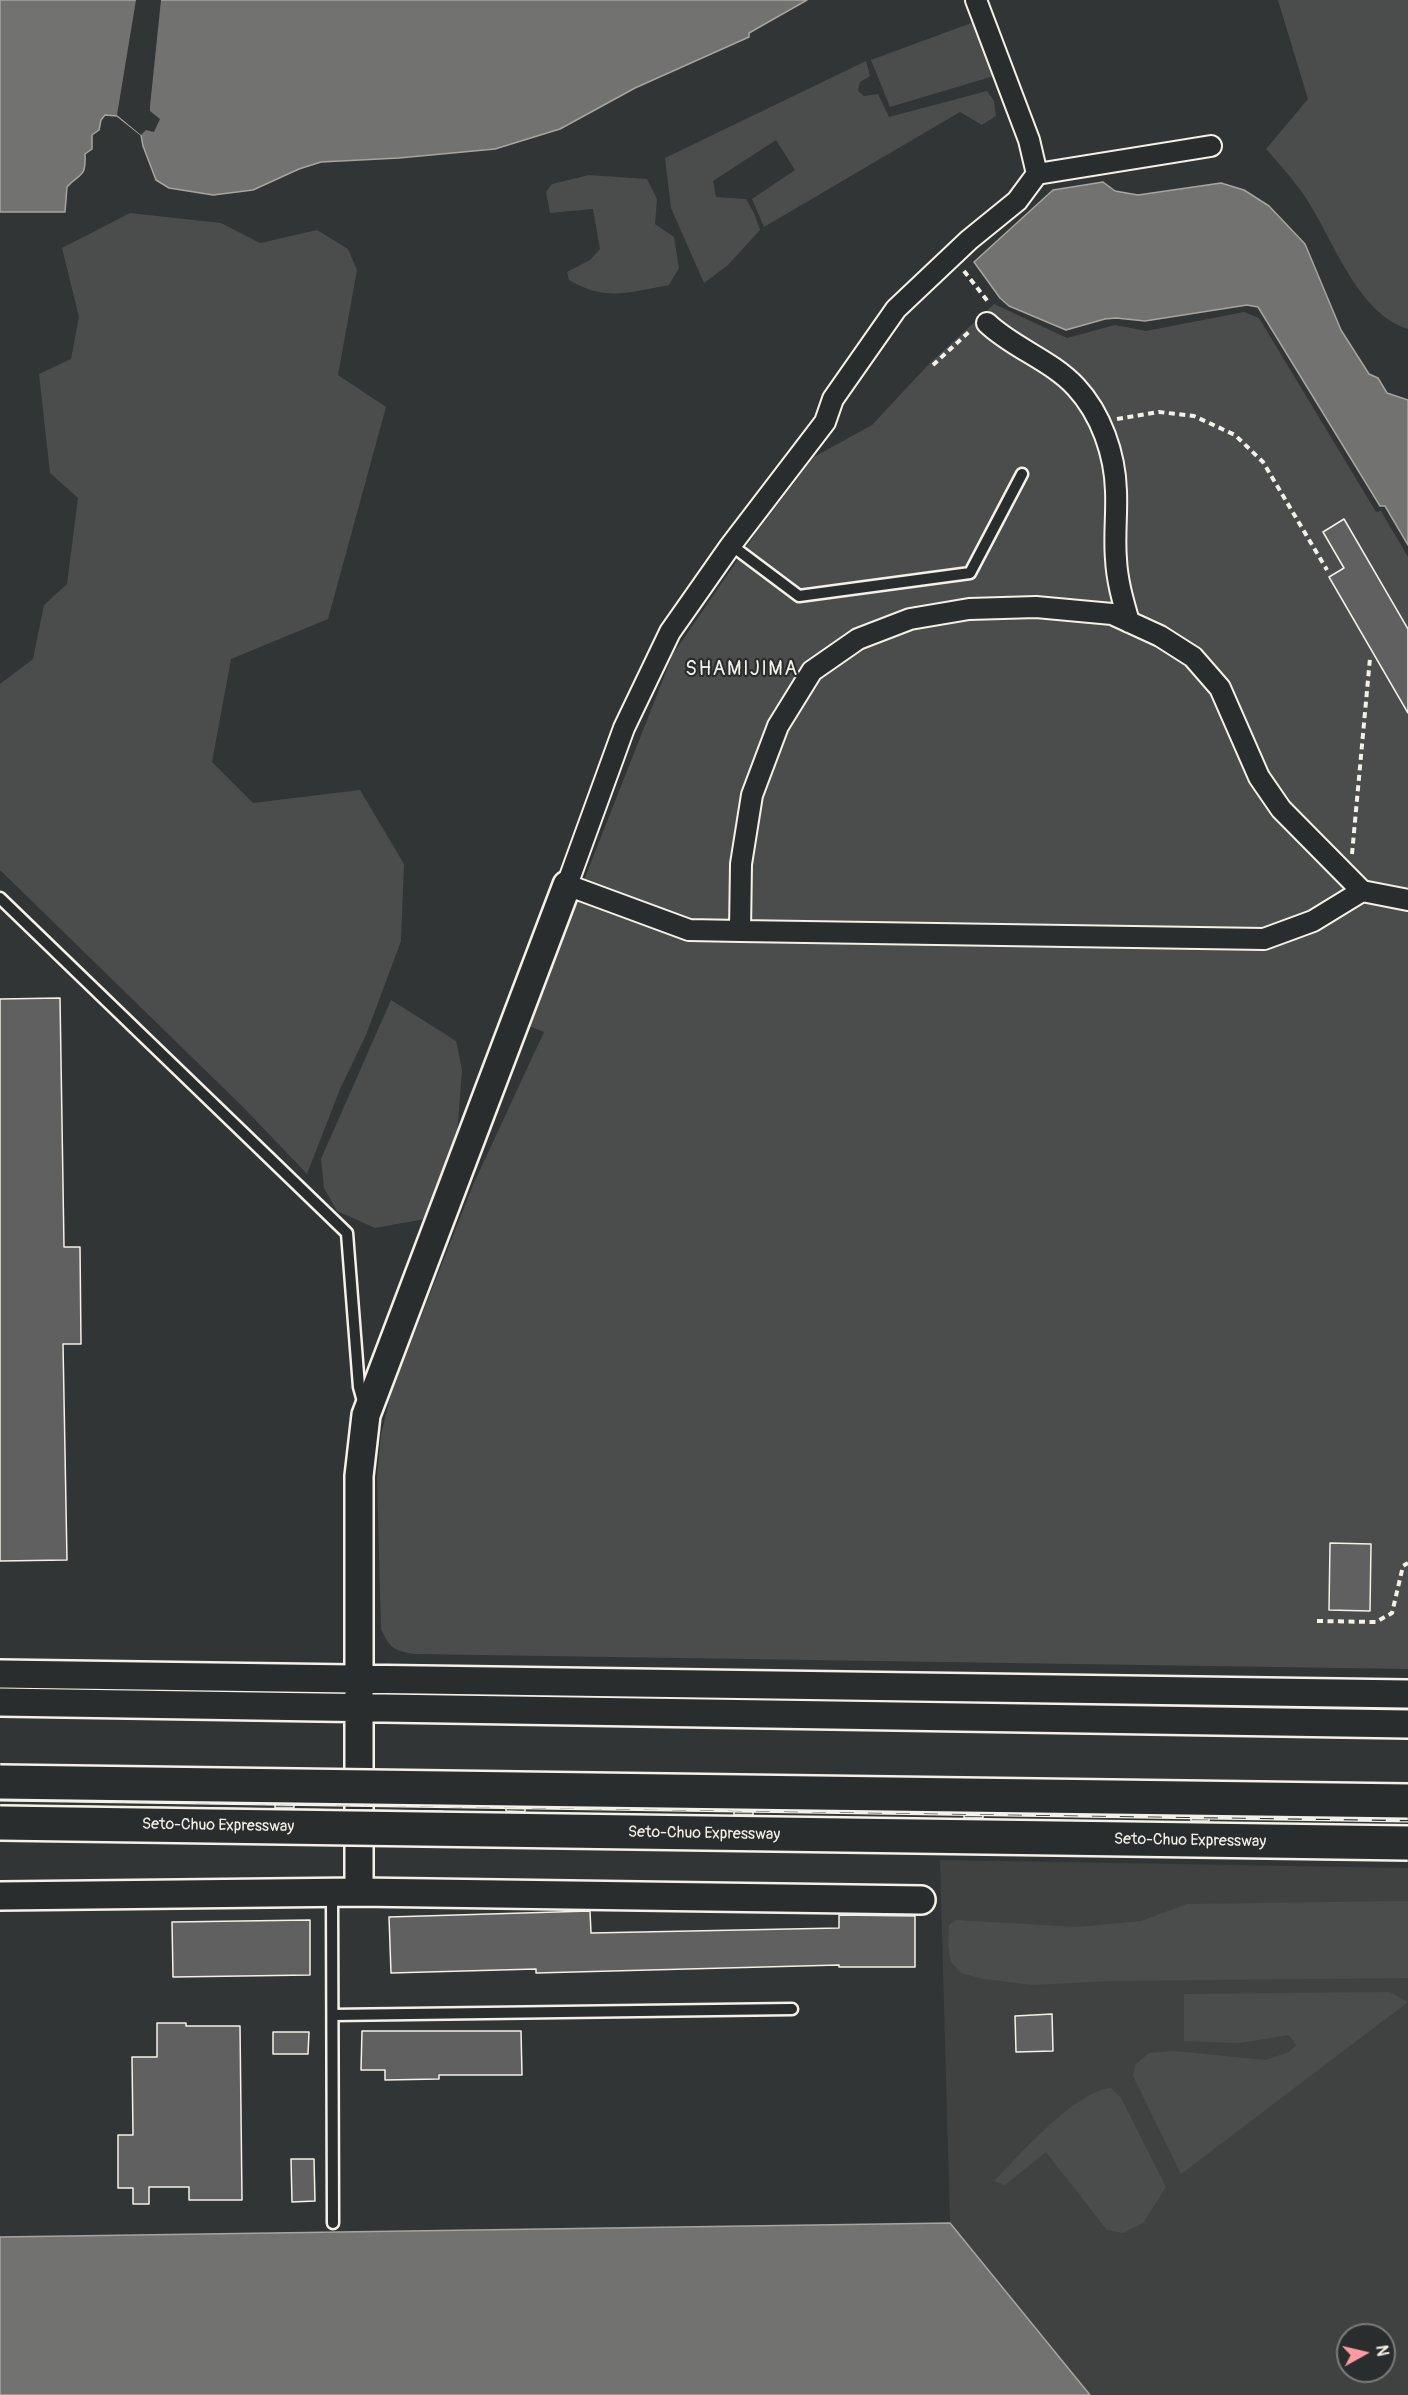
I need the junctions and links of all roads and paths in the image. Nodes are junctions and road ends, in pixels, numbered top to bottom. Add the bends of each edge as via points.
1 (976, 0) edge
2 (1211, 147) dead end
3 (1037, 174) junction
4 (987, 322) dead end
5 (1099, 424) junction
6 (1022, 474) dead end
7 (731, 545) junction
8 (1327, 570) dead end
9 (1129, 622) junction
10 (1370, 658) dead end
11 (1345, 875) junction
12 (567, 885) junction
13 (1362, 891) junction
14 (0, 898) edge
15 (1408, 900) edge
16 (740, 931) junction
17 (366, 1414) junction
18 (1408, 1563) edge
19 (1317, 1621) dead end
20 (0, 1674) edge
21 (359, 1679) junction
22 (1408, 1694) edge
23 (0, 1702) edge
24 (359, 1707) junction
25 (1408, 1724) edge
26 (0, 1782) edge
27 (1408, 1802) edge
28 (0, 1823) edge
29 (1408, 1843) edge
30 (359, 1892) junction
31 (332, 1893) junction
32 (0, 1896) edge
33 (921, 1900) dead end
34 (792, 2009) dead end
35 (333, 2015) junction
36 (333, 2223) dead end

1 - 3 street via 1029,140
2 - 3 street
3 - 7 street via 1017,201 896,309 833,399 825,422
4 - 5 street via 1076,387
5 - 8 path via 1159,412 1194,416 1235,435 1263,462
5 - 9 street via 1110,447 1116,489 1117,568
6 - 7 lane via 970,573 799,596
7 - 12 street via 670,632 624,729
9 - 11 street via 1193,657 1220,688 1259,777 1281,809
9 - 16 street via 1112,614 1036,606 969,609 910,619 858,639 812,671 778,726 752,795 741,864
10 - 11 path via 1351,864
11 - 13 street
12 - 16 street via 689,930
12 - 17 street
13 - 15 street
13 - 16 street via 1313,921 1264,939
14 - 17 lane via 347,1233 359,1387
17 - 21 street via 359,1476
18 - 19 path via 1403,1566 1392,1613 1376,1622
20 - 21 street
21 - 22 street
21 - 24 street
23 - 24 street
24 - 25 street
24 - 30 street
26 - 27 highway, bridge
28 - 29 highway, Seto-Chuo Expressway, bridge
30 - 31 street
30 - 33 street
31 - 32 street
31 - 35 lane
34 - 35 lane
35 - 36 lane

